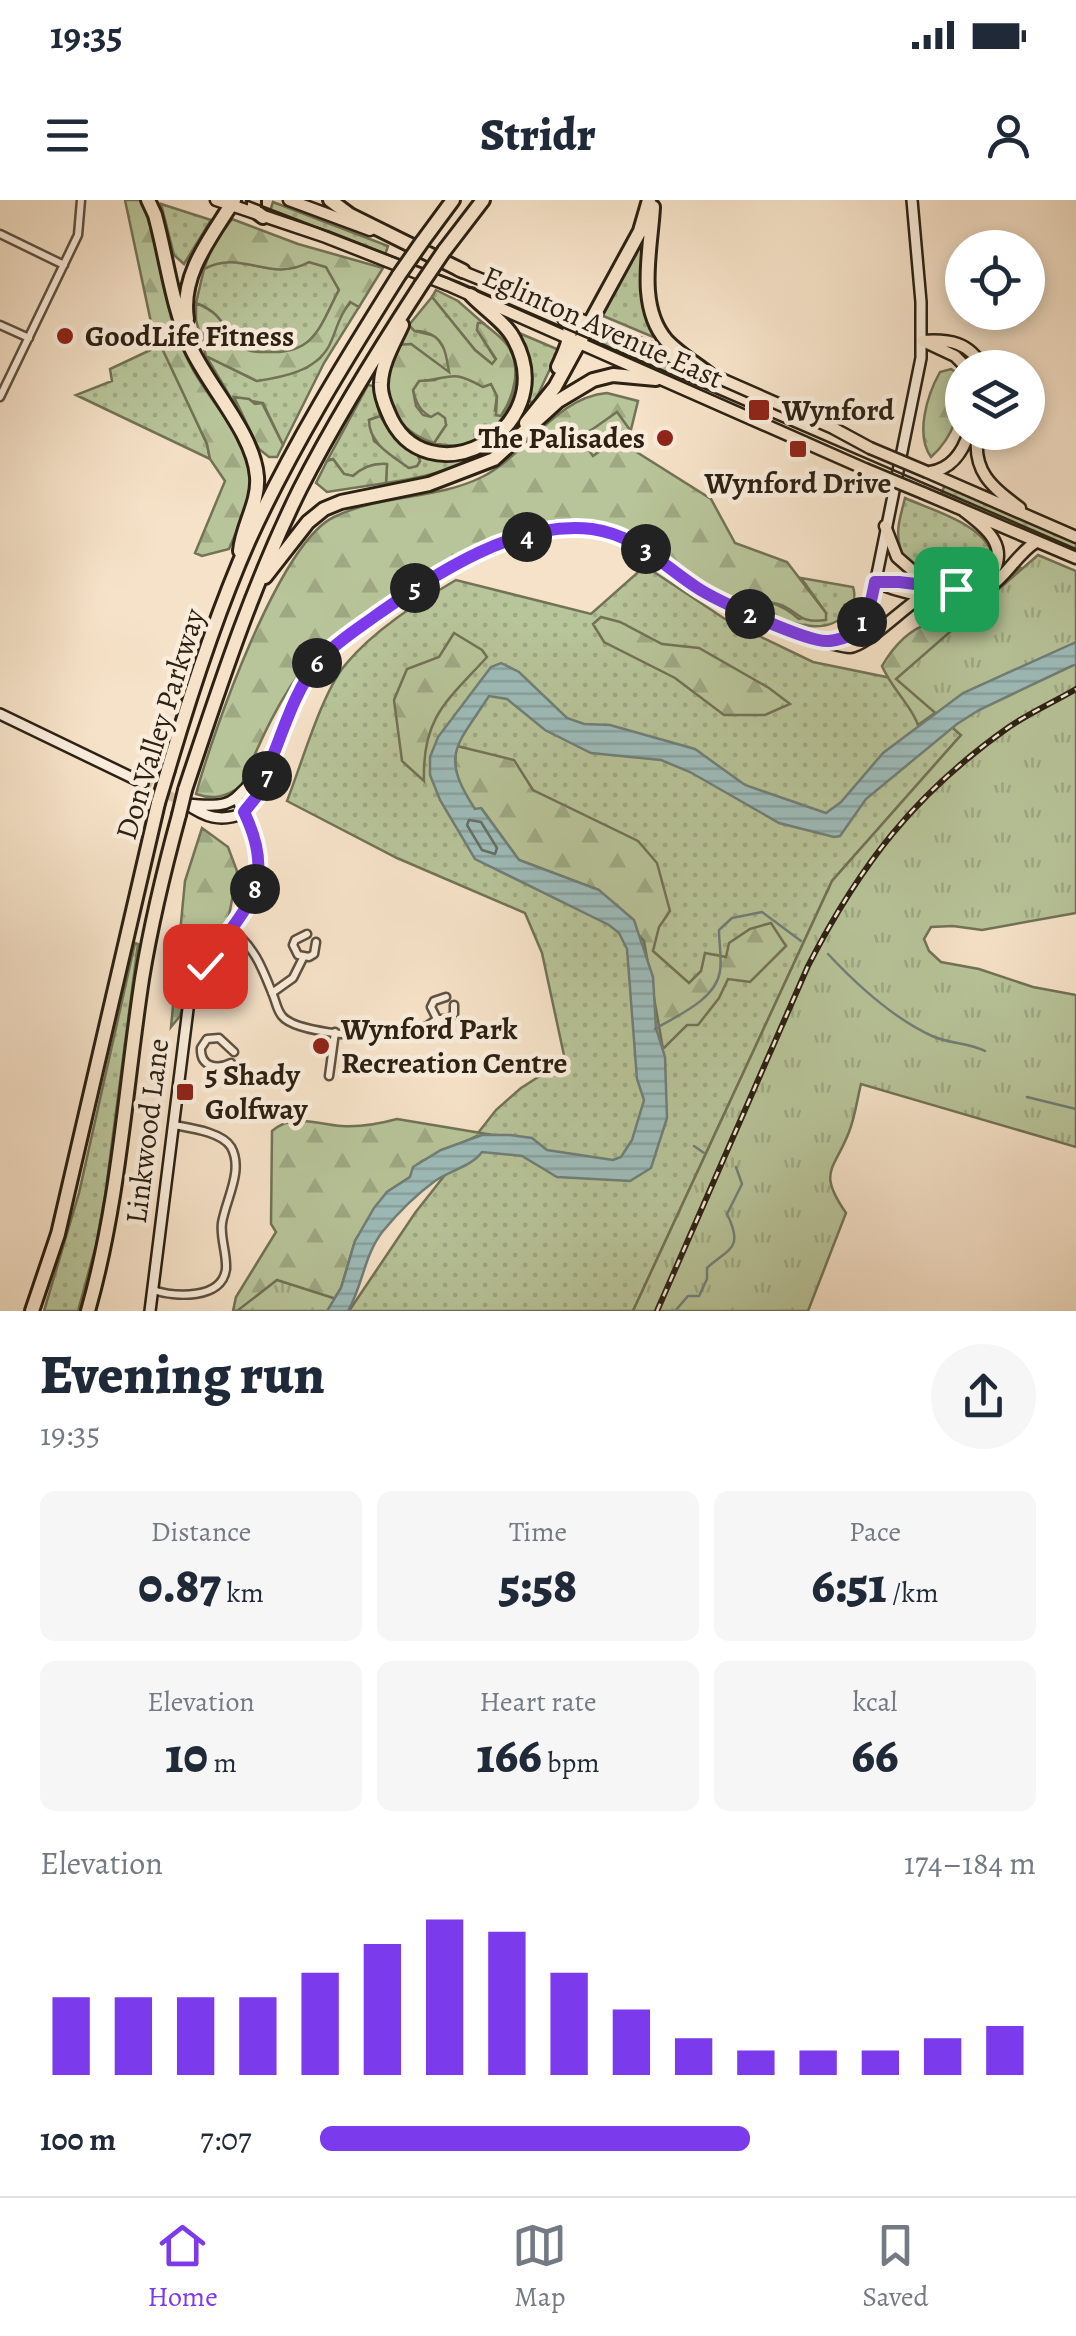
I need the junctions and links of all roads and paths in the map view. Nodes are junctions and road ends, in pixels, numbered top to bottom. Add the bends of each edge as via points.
1 (81, 200) edge
2 (148, 200) edge
3 (216, 200) edge
4 (254, 200) edge
5 (289, 200) edge
6 (330, 200) edge
7 (453, 200) edge
8 (483, 200) edge
9 (651, 200) edge
10 (912, 200) edge
11 (232, 203) edge
12 (263, 217) junction
13 (0, 234) edge
14 (64, 264) junction
15 (463, 272) junction
16 (421, 284) junction
17 (471, 295) junction
18 (554, 308) junction
19 (590, 323) junction
20 (0, 324) edge
21 (29, 338) junction
22 (922, 340) junction
23 (574, 341) junction
24 (971, 350) edge
25 (192, 351) junction
26 (945, 351) edge
27 (710, 375) junction
28 (656, 379) junction
29 (0, 397) edge
30 (961, 450) edge
31 (976, 450) edge
32 (480, 465) junction
33 (926, 472) junction
34 (964, 511) junction
35 (1033, 518) junction
36 (885, 526) junction
37 (1076, 537) edge
38 (1036, 542) junction
39 (1076, 558) edge
40 (238, 567) junction
41 (875, 582) junction
42 (257, 586) junction
43 (929, 591) junction
44 (825, 642) junction
45 (0, 714) edge
46 (267, 770) junction
47 (144, 783) tunnel mouth
48 (237, 800) junction
49 (244, 812) junction
50 (232, 930) junction
51 (308, 934) dead end
52 (316, 942) dead end
53 (304, 957) junction
54 (272, 993) junction
55 (446, 997) dead end
56 (454, 1005) dead end
57 (436, 1019) junction
58 (335, 1032) junction
59 (234, 1052) dead end
60 (200, 1054) junction
61 (180, 1060) junction
62 (231, 1063) dead end
63 (328, 1076) dead end
64 (174, 1125) junction
65 (153, 1290) junction
66 (32, 1311) edge
67 (88, 1311) edge
68 (150, 1311) edge

1 - 14 street via 78,235
2 - 25 highway
3 - 11 main road, Eglinton Avenue East
4 - 12 highway
5 - 15 main road, Eglinton Avenue East
6 - 15 highway
7 - 40 highway, Don Valley Parkway, bridge via 330,384
8 - 16 highway, Don Valley Parkway, bridge
9 - 19 highway
9 - 27 highway via 650,302 665,339
10 - 22 street
11 - 12 main road, Eglinton Avenue East
11 - 25 highway via 199,257 188,290
12 - 17 main road, Eglinton Avenue East
13 - 14 street
14 - 21 street
15 - 18 main road, Eglinton Avenue East
16 - 17 highway via 382,369 380,388 392,424 435,452 482,448 506,429 522,397 514,339
16 - 42 highway, Don Valley Parkway via 340,416
17 - 23 main road, Eglinton Avenue East
18 - 19 main road, Eglinton Avenue East
18 - 23 highway via 566,318
19 - 23 highway
19 - 27 main road, Eglinton Avenue East
20 - 21 street
21 - 29 street
22 - 24 main road
22 - 26 main road
22 - 36 street
23 - 28 main road, Eglinton Avenue East
23 - 32 highway via 556,387
25 - 40 highway via 254,460 256,495
27 - 33 main road, Eglinton Avenue East, bridge
28 - 32 highway via 614,375 573,389
28 - 34 main road, Eglinton Avenue East, bridge
30 - 33 main road via 949,465
31 - 35 main road via 983,477
32 - 42 highway via 324,509
33 - 35 main road, Eglinton Avenue East
34 - 38 main road, Eglinton Avenue East
34 - 43 main road via 993,536 998,563 978,586
35 - 37 main road, Eglinton Avenue East
36 - 41 street
36 - 43 main road via 896,557
38 - 39 main road, Eglinton Avenue East
38 - 43 main road via 978,594
40 - 66 highway, Don Valley Parkway, bridge via 158,803 58,1234
41 - 43 main road via 898,591
41 - 44 street via 869,614 849,636
42 - 67 highway, Don Valley Parkway, bridge via 185,790 149,941 116,1189
43 - 44 main road via 864,642
44 - 46 street via 728,606 626,538 593,529 554,530 482,550 438,572 320,660
45 - 47 street
46 - 48 street
46 - 49 street via 265,786
48 - 49 street, Linkwood Lane
48 - 49 street via 185,803 214,818
49 - 50 street, Linkwood Lane via 257,878
50 - 54 street via 260,962
50 - 61 street, Linkwood Lane via 193,987
51 - 53 street via 293,946
52 - 53 street via 314,954
53 - 54 street via 294,976
54 - 58 street via 290,1024
55 - 57 street via 434,1001
56 - 57 street via 449,1019
57 - 58 street via 400,1036
58 - 63 street
59 - 60 street via 213,1038
60 - 61 street
60 - 62 street via 208,1066
61 - 64 street, Linkwood Lane
64 - 65 street, Linkwood Lane
64 - 65 street via 220,1138 232,1149 236,1162 221,1228 226,1265 224,1277 198,1294
65 - 68 street, Linkwood Lane

